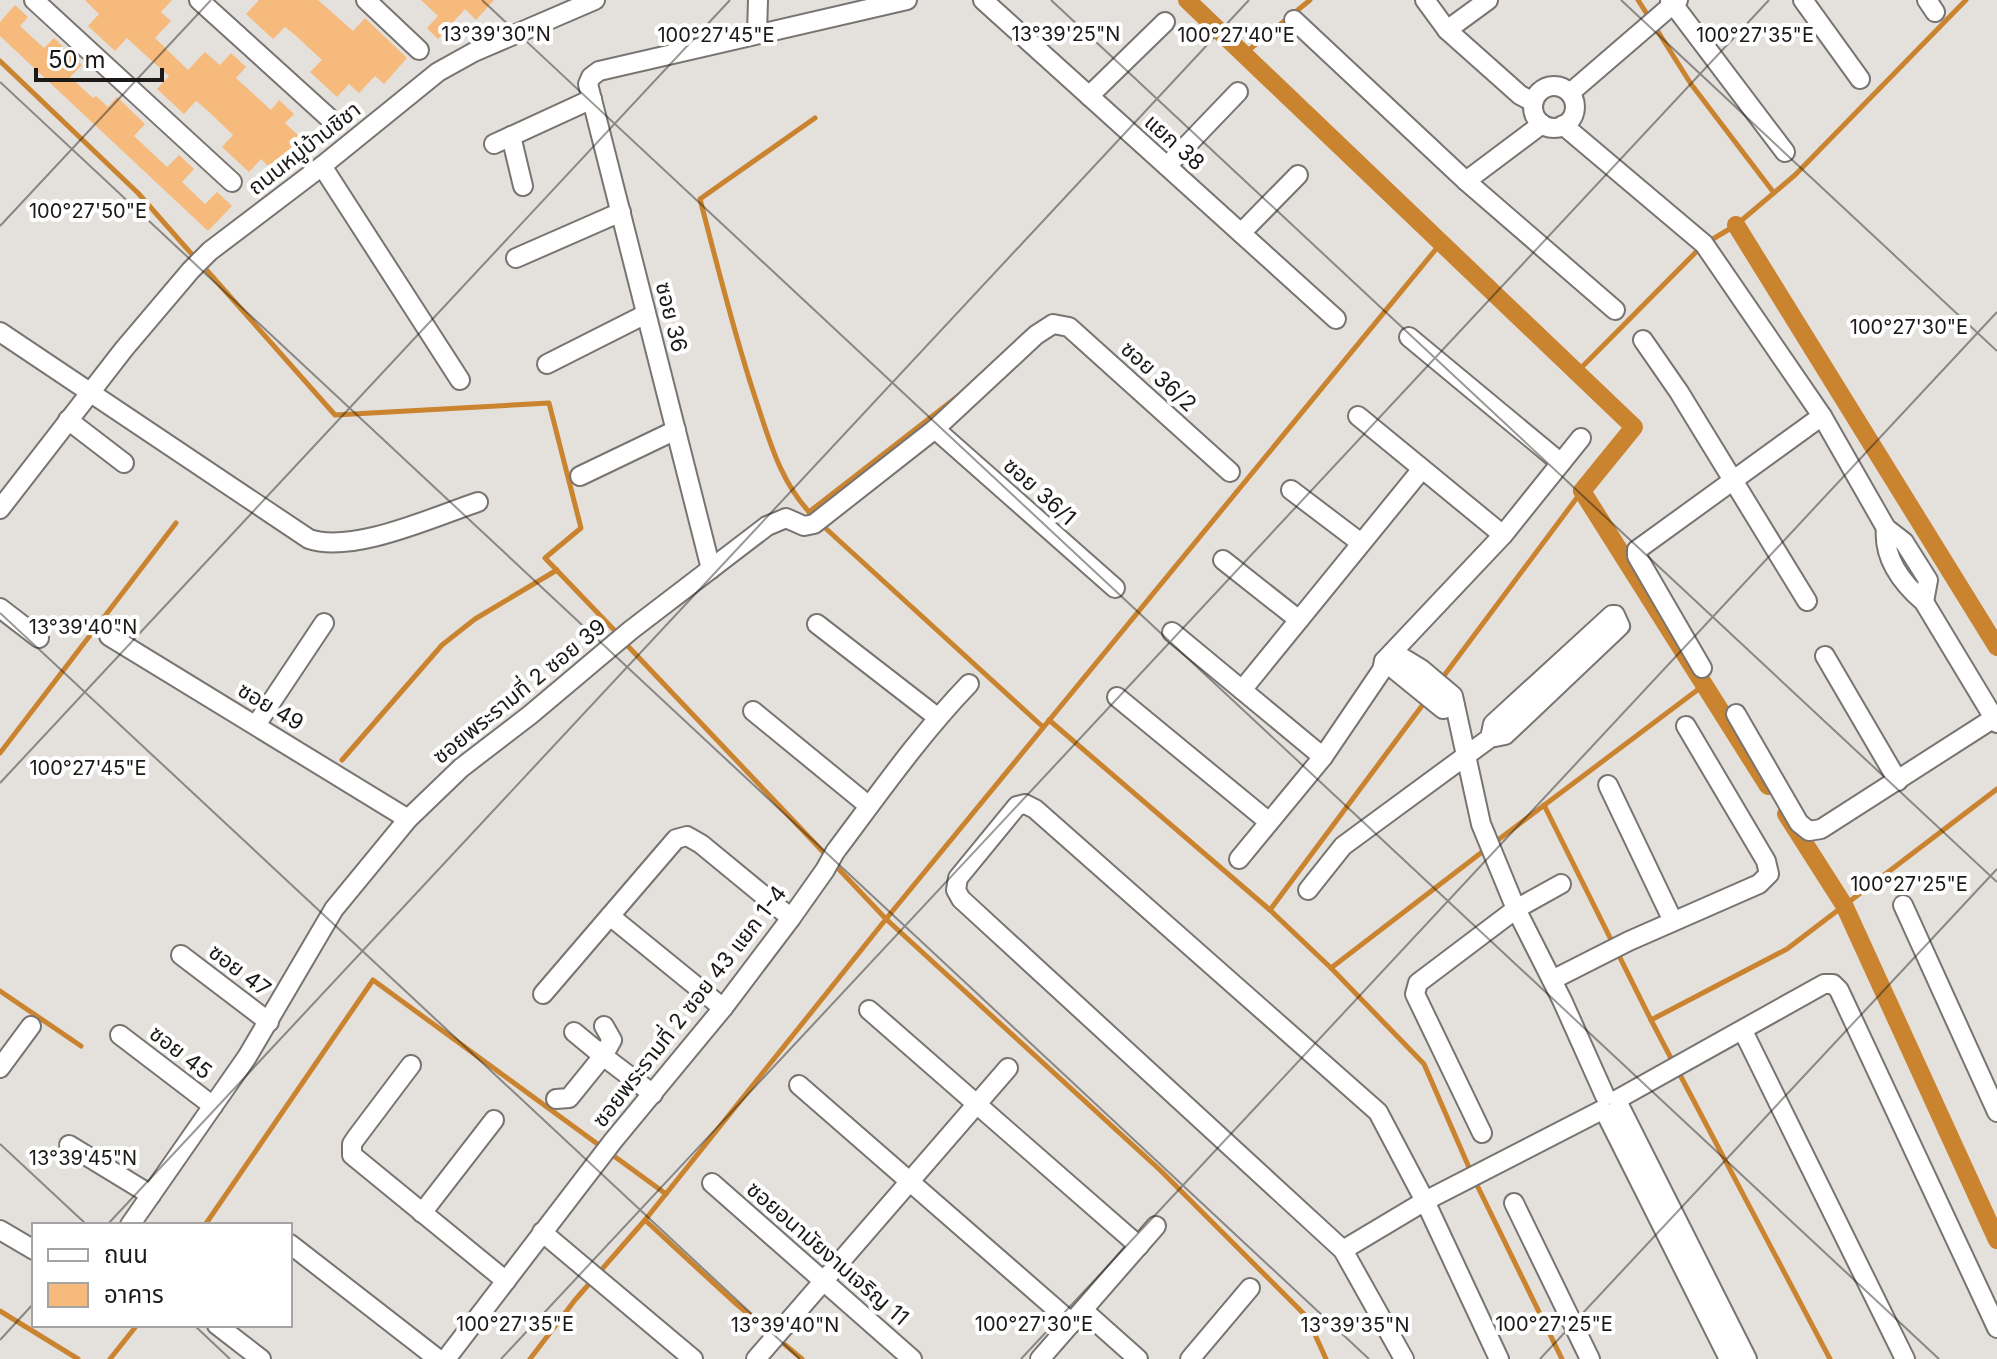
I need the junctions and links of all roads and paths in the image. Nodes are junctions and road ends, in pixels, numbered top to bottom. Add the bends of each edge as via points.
1 (199, 0) edge
2 (366, 0) edge
3 (595, 0) edge
4 (758, 0) edge
5 (907, 0) edge
6 (983, 0) edge
7 (1425, 0) edge
8 (1488, 0) edge
9 (1803, 0) edge
10 (1673, 2) edge
11 (45, 3) edge
12 (1294, 20) dead end
13 (1165, 22) dead end
14 (1447, 30) junction
15 (757, 33) junction
16 (419, 50) dead end
17 (1860, 79) dead end
18 (1238, 92) dead end
19 (1570, 93) junction
20 (1089, 96) junction
21 (592, 99) junction
22 (1533, 102) junction
23 (328, 117) dead end
24 (1542, 124) junction
25 (1563, 125) junction
26 (1785, 152) dead end
27 (322, 166) junction
28 (1167, 166) junction
29 (1298, 175) dead end
30 (1466, 181) junction
31 (232, 182) dead end
32 (523, 186) dead end
33 (621, 212) junction
34 (1241, 233) junction
35 (516, 258) dead end
36 (1615, 310) dead end
37 (646, 314) junction
38 (1336, 319) dead end
39 (1053, 324) joint
40 (0, 332) edge
41 (1409, 337) dead end
42 (1643, 340) dead end
43 (547, 364) dead end
44 (460, 380) dead end
45 (88, 393) junction
46 (1358, 416) dead end
47 (1822, 416) junction
48 (68, 420) junction
49 (935, 429) junction
50 (676, 430) junction
51 (1581, 438) dead end
52 (124, 463) dead end
53 (1561, 463) junction
54 (1422, 469) junction
55 (1230, 472) dead end
56 (580, 476) dead end
57 (1732, 482) junction
58 (1291, 490) dead end
59 (478, 502) dead end
60 (0, 509) edge
61 (1886, 528) junction
62 (1503, 535) junction
63 (1361, 543) junction
64 (1223, 560) dead end
65 (711, 569) junction
66 (1115, 588) dead end
67 (1807, 601) dead end
68 (1924, 602) junction
69 (0, 608) edge
70 (1299, 620) junction
71 (324, 623) dead end
72 (817, 624) dead end
73 (1172, 632) dead end
74 (109, 636) dead end
75 (39, 638) dead end
76 (1389, 656) junction
77 (1825, 656) dead end
78 (1702, 668) dead end
79 (969, 684) dead end
80 (1242, 690) junction
81 (1117, 697) dead end
82 (753, 711) dead end
83 (1736, 714) dead end
84 (937, 717) junction
85 (1996, 720) edge
86 (256, 725) junction
87 (1686, 726) dead end
88 (1490, 738) junction
89 (1323, 757) junction
90 (1464, 757) junction
91 (1898, 781) junction
92 (1608, 785) dead end
93 (869, 806) junction
94 (408, 819) junction
95 (1269, 822) junction
96 (1239, 859) dead end
97 (1561, 884) dead end
98 (1308, 890) dead end
99 (1903, 905) dead end
100 (1516, 909) junction
101 (610, 916) junction
102 (791, 918) junction
103 (1673, 921) junction
104 (181, 955) dead end
105 (1552, 980) junction
106 (543, 994) dead end
107 (723, 1008) junction
108 (869, 1010) dead end
109 (269, 1022) junction
110 (31, 1026) dead end
111 (604, 1026) dead end
112 (1743, 1031) junction
113 (574, 1032) dead end
114 (120, 1035) dead end
115 (603, 1056) junction
116 (411, 1065) dead end
117 (0, 1068) edge
118 (1008, 1068) dead end
119 (799, 1085) dead end
120 (653, 1094) junction
121 (556, 1099) dead end
122 (977, 1104) junction
123 (1610, 1104) junction
124 (213, 1106) junction
125 (1997, 1112) edge
126 (494, 1120) dead end
127 (1482, 1133) dead end
128 (69, 1145) dead end
129 (910, 1181) junction
130 (712, 1183) dead end
131 (151, 1195) junction
132 (1425, 1201) junction
133 (1514, 1203) dead end
134 (422, 1213) junction
135 (131, 1223) edge
136 (1669, 1223) junction
137 (1156, 1226) dead end
138 (0, 1230) edge
139 (542, 1232) junction
140 (292, 1246) edge
141 (1139, 1246) junction
142 (32, 1249) edge
143 (1343, 1250) junction
144 (506, 1281) junction
145 (823, 1281) junction
146 (1250, 1288) dead end
147 (1077, 1316) junction
148 (220, 1327) edge
149 (1997, 1328) edge
150 (261, 1359) edge
151 (438, 1359) edge
152 (446, 1359) edge
153 (693, 1359) edge
154 (756, 1359) edge
155 (912, 1359) edge
156 (1040, 1359) edge
157 (1138, 1359) edge
158 (1190, 1359) edge
159 (1404, 1359) edge
160 (1499, 1359) edge
161 (1590, 1359) edge
162 (1729, 1359) edge
163 (1747, 1359) edge
164 (1905, 1359) edge

1 - 23 street
2 - 16 street
3 - 27 street, ถนนหมู่บ้านชิชา via 438,72
4 - 15 street
5 - 15 street
6 - 20 street, แยก 38
7 - 14 street
8 - 14 street
9 - 17 street
10 - 19 street
10 - 26 street
11 - 31 street
12 - 30 street
13 - 20 street
14 - 22 street
15 - 21 street, ซอย 36 via 599,71 588,84
18 - 28 street
19 - 22 street via 1553,85 1537,93
19 - 25 street via 1575,111
20 - 28 street, แยก 38
21 - 32 street via 502,140
21 - 33 street, ซอย 36
22 - 24 street
24 - 25 street
24 - 30 street
25 - 47 street via 1704,244
27 - 44 street
27 - 45 street, ถนนหมู่บ้านชิชา via 210,251
28 - 34 street, แยก 38
29 - 34 street
30 - 36 street
33 - 35 street
33 - 37 street, ซอย 36
34 - 38 street, แยก 38
37 - 43 street
37 - 50 street, ซอย 36
39 - 49 street, ซอยพระรามที่ 2 ซอย 39
39 - 55 street, ซอย 36/2 via 1069,327
40 - 45 street
41 - 53 street
42 - 57 street
45 - 48 street, ถนนหมู่บ้านชิชา
45 - 59 street via 278,520 323,544 354,542
46 - 54 street
47 - 57 street
47 - 61 street
48 - 52 street
48 - 60 street, ถนนหมู่บ้านชิชา
49 - 65 street, ซอยพระรามที่ 2 ซอย 39 via 814,524 777,520
49 - 66 street, ซอย 36/1
50 - 56 street
50 - 65 street, ซอย 36
51 - 53 street
53 - 62 street
54 - 62 street
54 - 63 street
57 - 67 street
57 - 78 street via 1637,550
58 - 63 street
61 - 68 street via 1889,556 1907,587
61 - 68 street via 1904,542 1928,580
62 - 76 street
63 - 70 street
64 - 70 street
65 - 94 street, ซอยพระรามที่ 2 ซอย 39 via 461,768
68 - 85 street
69 - 75 street
70 - 80 street
71 - 86 street
72 - 84 street
73 - 80 street
74 - 86 street, ซอย 49
76 - 89 street
76 - 90 street via 1450,704
77 - 91 street
79 - 84 street, ซอยพระรามที่ 2 ซอย 43 แยก 1-4
80 - 89 street
81 - 95 street
82 - 93 street
83 - 91 street via 1799,823 1809,831 1821,829
84 - 93 street, ซอยพระรามที่ 2 ซอย 43 แยก 1-4
85 - 91 street
86 - 94 street, ซอย 49
87 - 103 street via 1769,874 1759,884
88 - 88 street via 1493,724 1615,615 1620,626 1505,735
88 - 90 street
89 - 95 street
90 - 98 street via 1343,846
90 - 100 street via 1481,824
92 - 103 street
93 - 102 street, ซอยพระรามที่ 2 ซอย 43 แยก 1-4
94 - 109 street, ซอยพระรามที่ 2 ซอย 39 via 334,909
95 - 96 street
97 - 100 street
99 - 125 street
100 - 105 street
100 - 127 street via 1414,988
101 - 102 street via 676,839 687,836
101 - 106 street
101 - 107 street
102 - 107 street, ซอยพระรามที่ 2 ซอย 43 แยก 1-4
103 - 105 street
104 - 109 street, ซอย 47
105 - 123 street
107 - 120 street, ซอยพระรามที่ 2 ซอย 43 แยก 1-4
108 - 122 street
109 - 124 street, ซอยพระรามที่ 2 ซอย 39
110 - 117 street
111 - 115 street via 612,1040
112 - 123 street
112 - 149 street via 1824,984 1839,990
112 - 164 street
113 - 115 street
114 - 124 street, ซอย 45
115 - 120 street
115 - 121 street via 569,1098
116 - 134 street via 351,1150 359,1163
118 - 122 street
119 - 129 street
120 - 139 street, ซอยพระรามที่ 2 ซอย 43 แยก 1-4
122 - 129 street
122 - 141 street
123 - 132 street
123 - 136 street
124 - 131 street, ซอยพระรามที่ 2 ซอย 39
126 - 134 street
128 - 131 street
129 - 145 street
129 - 147 street
130 - 145 street, ซอยอนามัยงามเจริญ 11
131 - 135 street, ซอยพระรามที่ 2 ซอย 39
132 - 143 street
132 - 143 street via 1378,1112 1035,809 1017,806 958,878 961,899
132 - 160 street
133 - 161 street
134 - 144 street
136 - 162 street
136 - 163 street
137 - 141 street
138 - 142 street
139 - 144 street, ซอยพระรามที่ 2 ซอย 43 แยก 1-4
139 - 153 street
140 - 151 street
141 - 147 street
143 - 159 street
144 - 152 street, ซอยพระรามที่ 2 ซอย 43 แยก 1-4
145 - 154 street
145 - 155 street, ซอยอนามัยงามเจริญ 11
146 - 158 street
147 - 156 street
147 - 157 street
148 - 150 street

